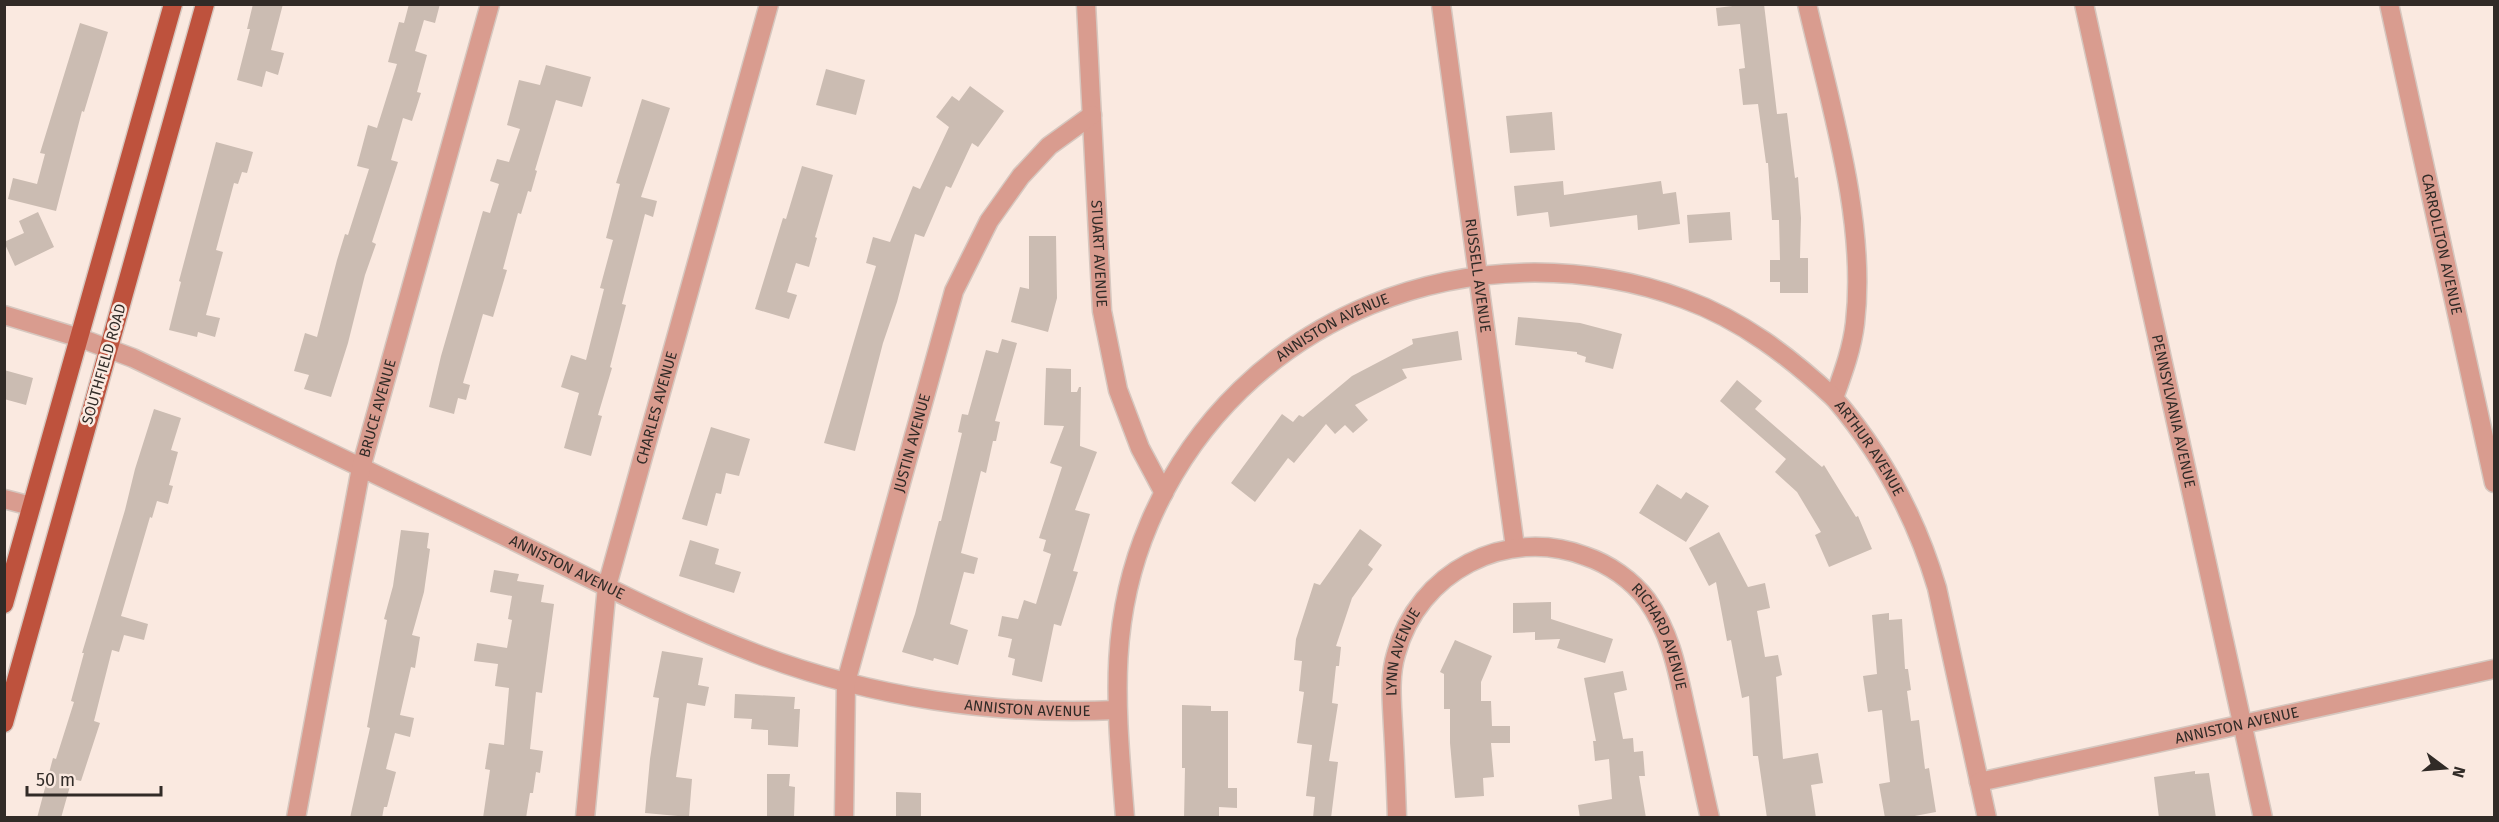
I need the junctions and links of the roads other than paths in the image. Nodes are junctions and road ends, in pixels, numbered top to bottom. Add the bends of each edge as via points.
1 (173, 4) edge
2 (205, 4) edge
3 (490, 4) edge
4 (769, 4) edge
5 (1086, 4) edge
6 (1441, 4) edge
7 (1807, 4) edge
8 (2084, 4) edge
9 (2389, 4) edge
10 (1092, 115) junction
11 (1478, 275) junction
12 (4, 315) edge
13 (80, 338) junction
14 (109, 348) junction
15 (1834, 398) junction
16 (361, 468) junction
17 (2494, 483) edge
18 (1164, 493) junction
19 (4, 499) edge
20 (31, 506) junction
21 (1515, 547) junction
22 (10, 586) junction
23 (607, 586) junction
24 (39, 595) junction
25 (4, 604) edge
26 (2494, 669) edge
27 (846, 682) junction
28 (1117, 710) junction
29 (4, 723) edge
30 (2242, 725) junction
31 (1979, 782) junction
32 (296, 818) edge
33 (585, 818) edge
34 (844, 818) edge
35 (1125, 818) edge
36 (1398, 818) edge
37 (1710, 818) edge
38 (1987, 818) edge
39 (2263, 818) edge

1 - 13 main road, SOUTHFIELD ROAD
2 - 14 main road, SOUTHFIELD ROAD
3 - 16 street, BRUCE AVENUE
4 - 23 street, CHARLES AVENUE
5 - 10 street, STUART AVENUE
6 - 11 street, RUSSELL AVENUE
7 - 15 street, ARTHUR AVENUE via 1851,209 1857,270 1855,323
8 - 30 street, PENNSYLVANIA AVENUE
9 - 17 street, CARROLLTON AVENUE
10 - 18 street, STUART AVENUE via 1099,283 1111,364 1130,423
10 - 27 street, JUSTIN AVENUE via 1049,146 1015,184 980,236 954,291
11 - 15 street, ANNISTON AVENUE via 1584,274 1636,284 1686,300 1756,334
11 - 18 street, ANNISTON AVENUE via 1429,284 1379,300 1332,322 1288,350 1248,383 1212,421
11 - 21 street, RUSSELL AVENUE
12 - 13 street, ANNISTON AVENUE
13 - 14 street, ANNISTON AVENUE
13 - 20 main road, SOUTHFIELD ROAD
14 - 16 street, ANNISTON AVENUE
14 - 24 main road, SOUTHFIELD ROAD
15 - 31 street, ARTHUR AVENUE via 1883,463 1909,511 1929,561
16 - 23 street, ANNISTON AVENUE
16 - 32 street, BRUCE AVENUE
18 - 28 street, ANNISTON AVENUE via 1140,547 1126,598 1117,649
19 - 20 street
20 - 22 main road, SOUTHFIELD ROAD
21 - 36 street, LYNN AVENUE via 1481,556 1444,578 1423,599 1406,625 1396,654 1392,695
21 - 37 street, RICHARD AVENUE via 1571,550 1600,561 1647,599 1663,625 1675,659
22 - 24 main road
22 - 25 main road, SOUTHFIELD ROAD
23 - 27 street, ANNISTON AVENUE via 722,640
23 - 33 street, CHARLES AVENUE
24 - 29 main road, SOUTHFIELD ROAD
26 - 30 street, ANNISTON AVENUE
27 - 28 street, ANNISTON AVENUE via 956,704 1064,712
27 - 34 street, JUSTIN AVENUE
28 - 35 street
30 - 31 street, ANNISTON AVENUE
30 - 39 street, PENNSYLVANIA AVENUE
31 - 38 street, ARTHUR AVENUE

